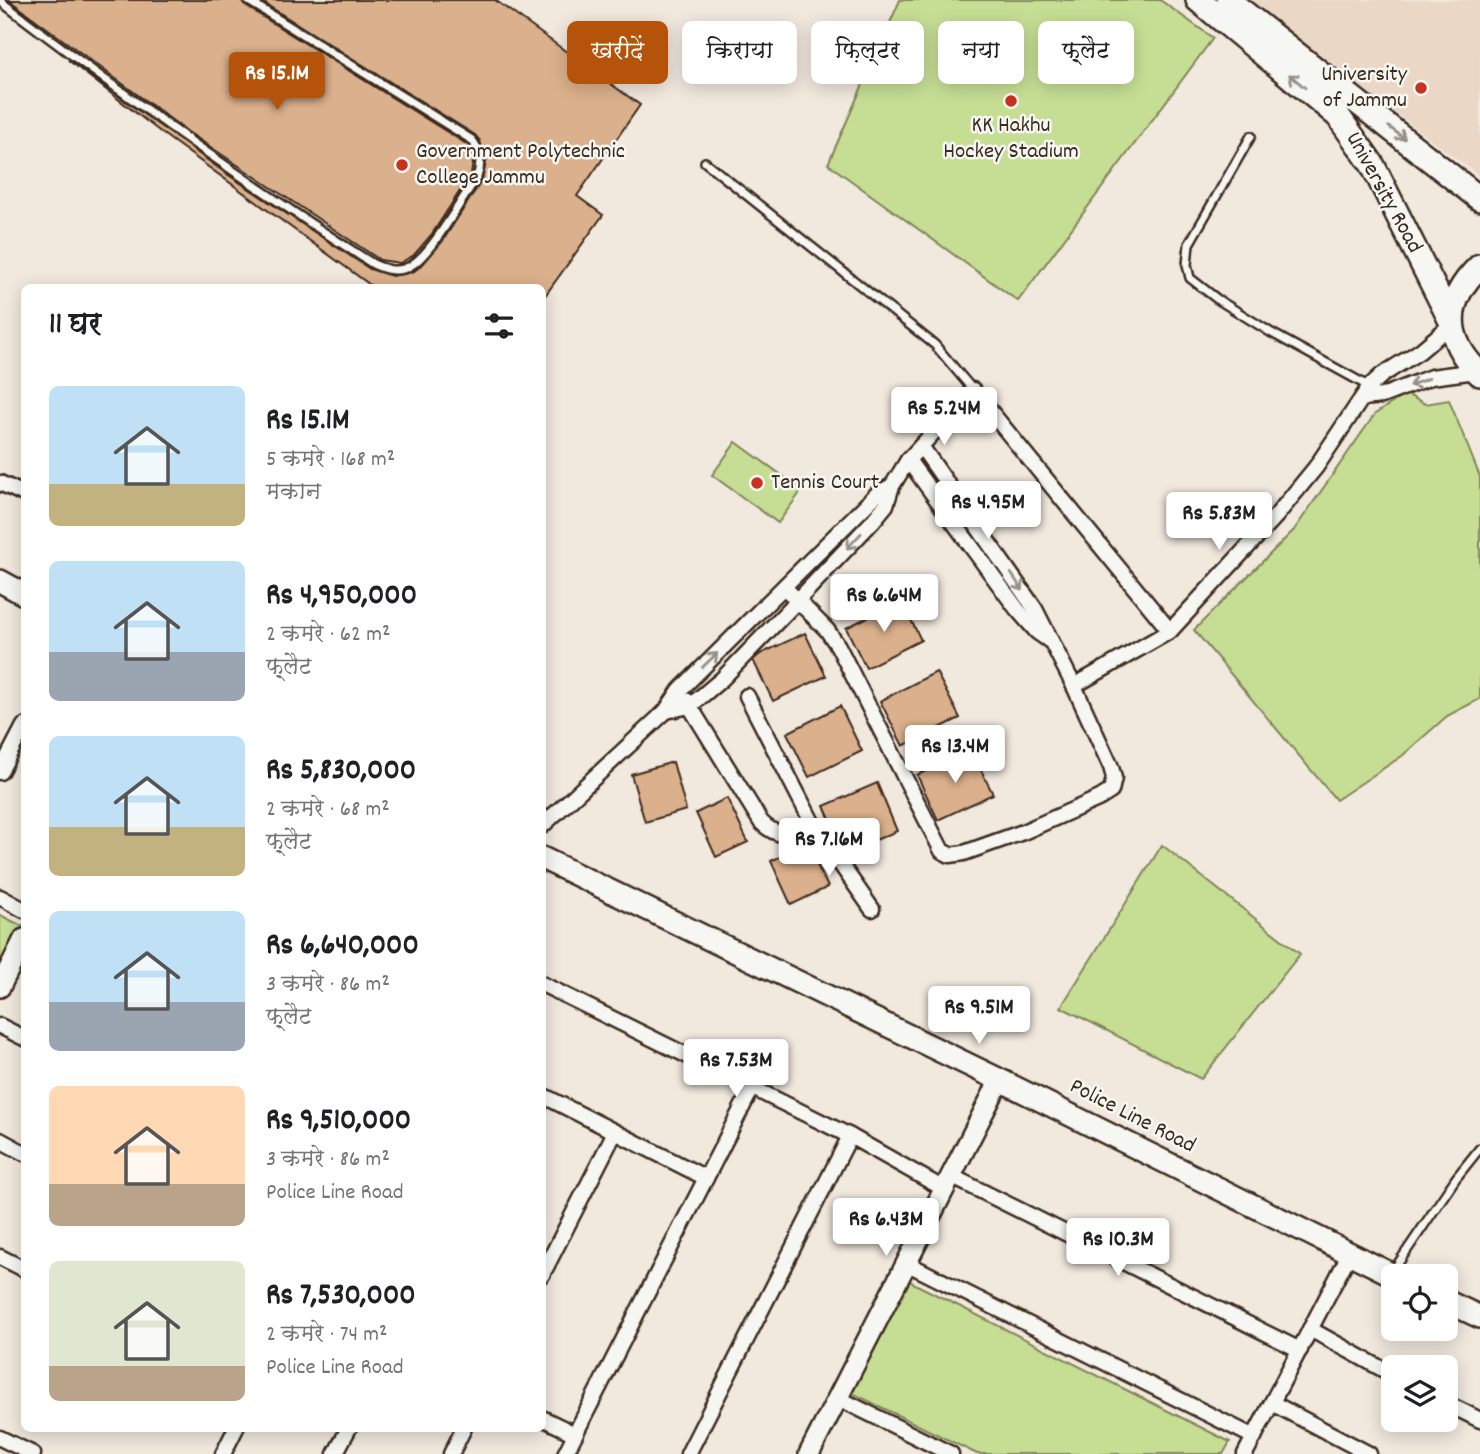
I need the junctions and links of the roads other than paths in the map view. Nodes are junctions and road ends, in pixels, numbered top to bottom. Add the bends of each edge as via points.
1 (247, 0) edge
2 (1198, 0) edge
3 (1228, 0) edge
4 (0, 1) edge
5 (1345, 106) junction
6 (1251, 136) dead end
7 (705, 162) dead end
8 (1480, 199) edge
9 (1480, 266) edge
10 (1451, 322) junction
11 (1478, 373) edge
12 (973, 390) junction
13 (1372, 393) junction
14 (921, 446) junction
15 (908, 460) junction
16 (0, 484) edge
17 (892, 486) junction
18 (21, 493) edge
19 (0, 581) edge
20 (785, 588) junction
21 (21, 592) edge
22 (798, 600) junction
23 (1170, 631) junction
24 (1050, 641) junction
25 (1074, 686) junction
26 (680, 690) junction
27 (747, 696) dead end
28 (690, 706) junction
29 (666, 711) junction
30 (21, 732) edge
31 (0, 772) edge
32 (546, 822) edge
33 (814, 826) junction
34 (546, 860) edge
35 (0, 897) edge
36 (21, 908) edge
37 (872, 909) dead end
38 (21, 945) edge
39 (546, 986) edge
40 (0, 987) edge
41 (0, 1026) edge
42 (21, 1036) edge
43 (1000, 1080) junction
44 (752, 1088) junction
45 (546, 1097) edge
46 (615, 1132) junction
47 (850, 1136) junction
48 (0, 1140) edge
49 (1480, 1148) edge
50 (21, 1151) edge
51 (706, 1178) junction
52 (947, 1182) junction
53 (1349, 1255) junction
54 (0, 1257) edge
55 (906, 1263) junction
56 (1400, 1264) edge
57 (546, 1267) edge
58 (21, 1268) edge
59 (1381, 1270) edge
60 (1458, 1307) edge
61 (1480, 1317) edge
62 (1310, 1329) junction
63 (1300, 1350) junction
64 (1381, 1368) edge
65 (838, 1398) junction
66 (1272, 1404) junction
67 (1458, 1409) edge
68 (546, 1420) edge
69 (1480, 1420) edge
70 (234, 1432) edge
71 (346, 1432) edge
72 (462, 1432) edge
73 (575, 1434) junction
74 (1254, 1437) junction
75 (0, 1438) edge
76 (1362, 1452) edge
77 (33, 1454) edge
78 (223, 1454) edge
79 (335, 1454) edge
80 (451, 1454) edge
81 (565, 1454) edge
82 (688, 1454) edge
83 (809, 1454) edge
84 (951, 1454) edge
85 (1245, 1454) edge

1 - 4 lane via 476,145 481,164 477,177 428,249 408,267 384,269 373,264 276,202
5 -> 2 main road, University Road
3 - 5 main road, University Road
5 -> 8 main road, University Road
5 - 10 main road, University Road
6 - 13 lane via 1189,244 1190,278
7 - 12 lane via 935,345
9 - 10 main road via 1458,292
10 - 11 main road, University Road via 1460,347
10 - 13 street via 1420,351 1382,375
11 -> 13 street via 1432,377
12 - 14 street
12 - 23 street
13 - 23 street via 1276,516
14 - 15 street
14 -> 24 street via 1035,608
15 - 17 street
15 - 24 street via 1017,610
16 - 18 street
17 - 20 street via 877,494
17 -> 22 street via 886,505 872,522
19 - 21 main road
20 - 22 street
26 -> 20 street
22 - 25 street via 838,646 942,851 950,855 1023,832 1111,791 1111,767
22 - 28 street
23 - 25 street
24 - 25 street
26 - 28 street
26 - 29 street
27 - 33 street
28 - 29 street
28 - 33 street via 767,829 784,835
29 - 32 street
30 - 31 street
33 - 37 street
34 - 43 main road, Police Line Road
35 - 36 street
38 - 40 street
39 - 44 street
41 - 42 street
43 - 52 street
43 - 53 main road, Police Line Road
44 - 47 street
44 - 51 street
45 - 46 street
46 - 51 street
46 - 57 street
47 - 52 street
47 - 82 street
48 - 50 street
49 - 56 lane
51 - 73 street
52 - 55 street
52 - 63 street
53 - 59 main road, Police Line Road
53 - 62 street
54 - 58 street
55 - 65 street
55 - 74 street
60 - 61 main road
62 - 63 street
62 - 64 street
63 - 66 street
65 - 83 street
65 - 84 street
66 - 74 street
66 - 76 street
67 - 69 street
68 - 73 street
70 - 78 street
71 - 79 street
72 - 80 street
73 - 81 street
74 - 85 street
75 - 77 street

